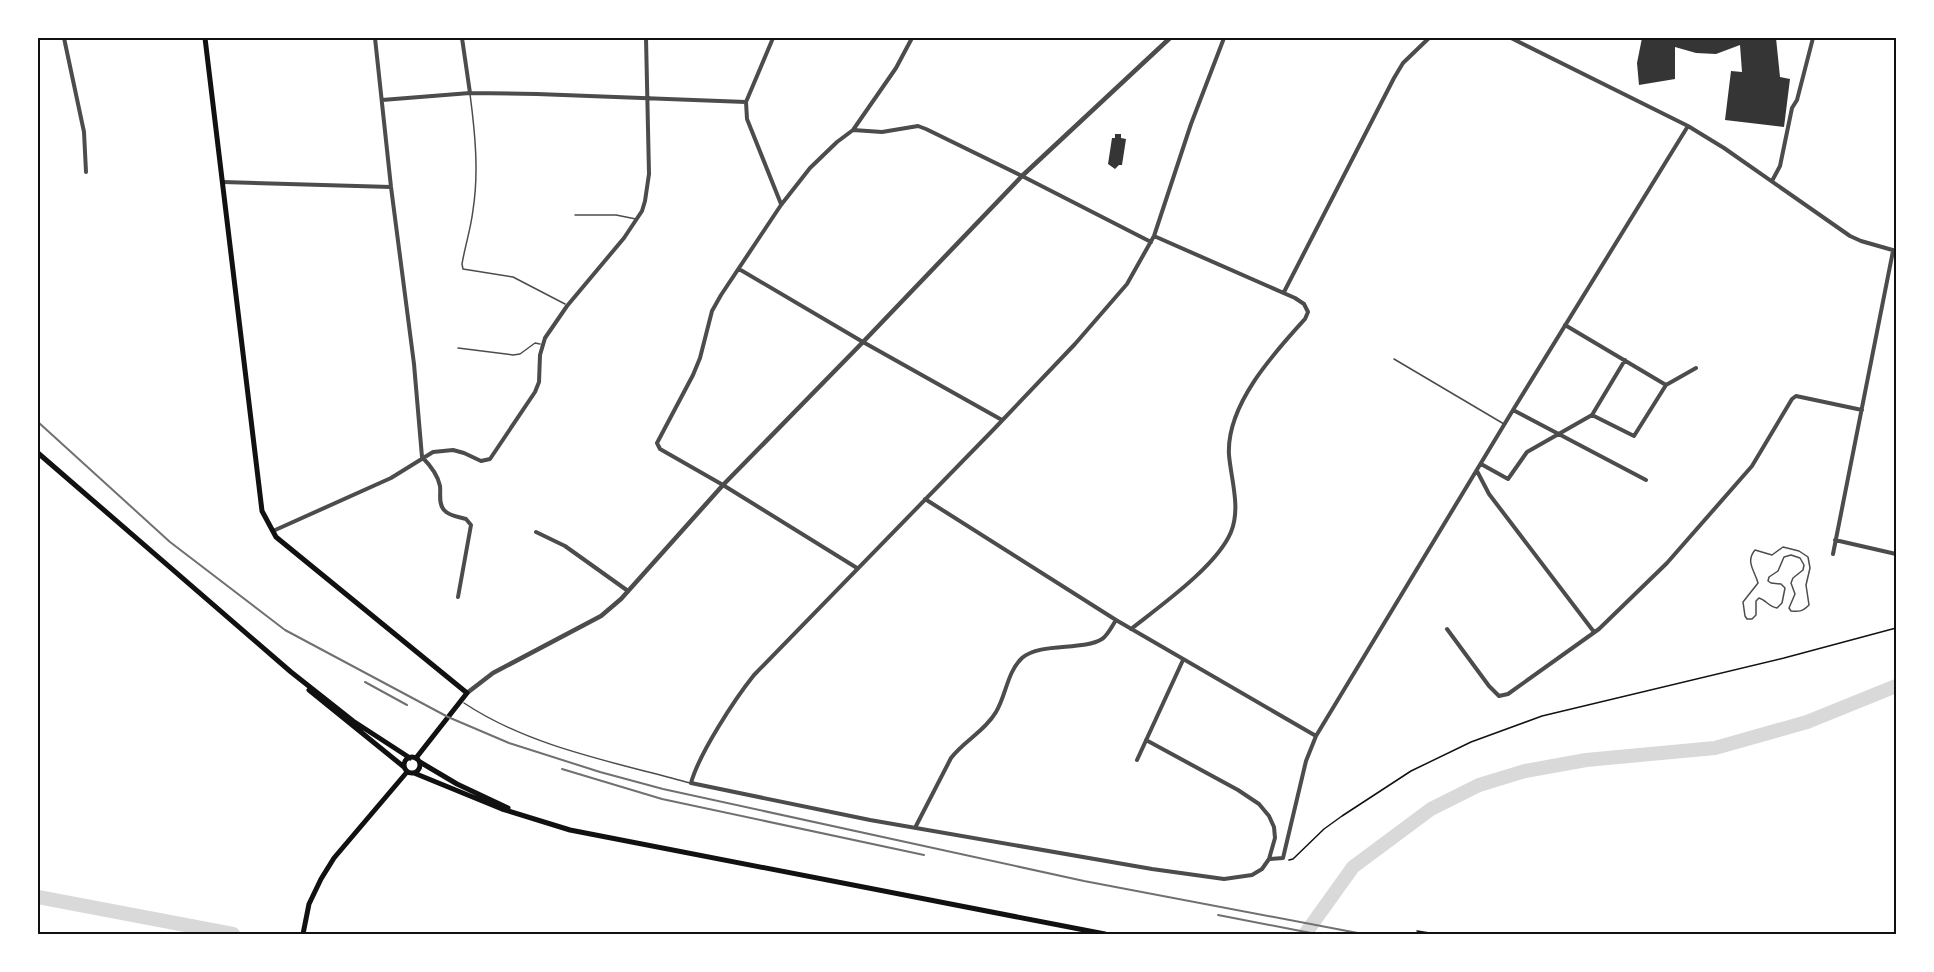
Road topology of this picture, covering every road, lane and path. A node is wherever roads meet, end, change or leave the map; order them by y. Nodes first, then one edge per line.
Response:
1 (64, 38) edge
2 (205, 38) edge
3 (375, 38) edge
4 (462, 38) edge
5 (646, 38) edge
6 (773, 38) edge
7 (912, 38) edge
8 (1167, 38) edge
9 (1224, 38) edge
10 (1429, 38) edge
11 (1511, 38) edge
12 (1813, 38) edge
13 (470, 93) junction
14 (646, 98) junction
15 (382, 100) junction
16 (746, 102) junction
17 (1688, 126) junction
18 (853, 130) junction
19 (86, 172) dead end
20 (1022, 176) junction
21 (1772, 181) junction
22 (223, 182) junction
23 (390, 187) junction
24 (781, 205) junction
25 (575, 215) dead end
26 (637, 219) junction
27 (1154, 236) junction
28 (1151, 242) junction
29 (1894, 251) edge
30 (739, 268) junction
31 (1284, 292) junction
32 (567, 306) junction
33 (1565, 325) junction
34 (863, 342) junction
35 (542, 344) junction
36 (458, 348) dead end
37 (1394, 359) dead end
38 (1624, 360) junction
39 (1696, 368) dead end
40 (1666, 385) junction
41 (1513, 410) junction
42 (1862, 410) junction
43 (1592, 415) junction
44 (1002, 420) junction
45 (1505, 424) junction
46 (1557, 435) junction
47 (38, 453) edge
48 (422, 457) junction
49 (1480, 464) junction
50 (1476, 471) junction
51 (1646, 480) dead end
52 (723, 485) junction
53 (925, 499) junction
54 (272, 531) junction
55 (536, 532) dead end
56 (1835, 540) junction
57 (1833, 554) dead end
58 (1896, 554) edge
59 (857, 568) junction
60 (628, 591) junction
61 (458, 597) dead end
62 (1809, 605) joint
63 (1116, 620) junction
64 (1896, 628) edge
65 (1131, 629) junction
66 (1447, 629) dead end
67 (1594, 632) junction
68 (1183, 660) junction
69 (291, 672) junction
70 (467, 693) junction
71 (461, 701) junction
72 (1316, 736) junction
73 (1146, 740) junction
74 (1137, 759) dead end
75 (415, 760) junction
76 (406, 769) junction
77 (414, 773) junction
78 (691, 783) junction
79 (518, 813) junction
80 (916, 827) junction
81 (1269, 859) junction
82 (1285, 859) junction
83 (1417, 931) dead end
84 (303, 934) edge
85 (1105, 934) edge
86 (1436, 934) edge

1 - 19 street
2 - 22 main road
3 - 15 street
4 - 13 street
5 - 14 street
6 - 16 street
7 - 18 street
8 - 20 street
9 - 27 street
10 - 31 street
11 - 17 street
12 - 21 street
13 - 14 street
13 - 15 street
13 - 32 lane
14 - 16 street
14 - 26 street
15 - 23 street
16 - 24 street
17 - 21 street
17 - 33 street
18 - 20 street
18 - 24 street
20 - 28 street
20 - 34 street
21 - 29 street
22 - 23 street
22 - 54 main road
23 - 48 street
24 - 30 street
25 - 26 lane
26 - 32 street
27 - 28 street
27 - 31 street
28 - 44 street
29 - 42 street
30 - 34 street
30 - 52 street
31 - 65 street
32 - 35 street
33 - 38 street
33 - 41 street
34 - 44 street
34 - 52 street
35 - 36 lane
35 - 48 street
37 - 45 lane
38 - 40 street
38 - 43 street
39 - 40 street
40 - 43 street
41 - 45 street
41 - 46 street
42 - 56 street
42 - 67 street
43 - 46 street
44 - 53 street
45 - 49 street
46 - 49 street
46 - 51 street
47 - 69 main road
48 - 54 street
48 - 61 street
49 - 50 street
50 - 67 street
50 - 72 street
52 - 59 street
52 - 60 street
53 - 59 street
53 - 63 street
54 - 70 main road
55 - 60 street
56 - 57 street
56 - 58 street
59 - 78 street
60 - 70 street
62 - 62 lane
63 - 65 street
63 - 80 street
64 - 82 path
65 - 68 street
66 - 67 street
68 - 72 street
68 - 73 street
69 - 75 main road
69 - 76 main road
70 - 71 main road
71 - 75 main road
71 - 78 lane
72 - 82 street
73 - 74 street
73 - 81 street
75 - 76 main road
75 - 77 main road
75 - 79 main road
76 - 77 main road
76 - 84 main road
77 - 79 main road
78 - 80 street
79 - 85 main road
80 - 81 street
81 - 82 street
83 - 86 path

